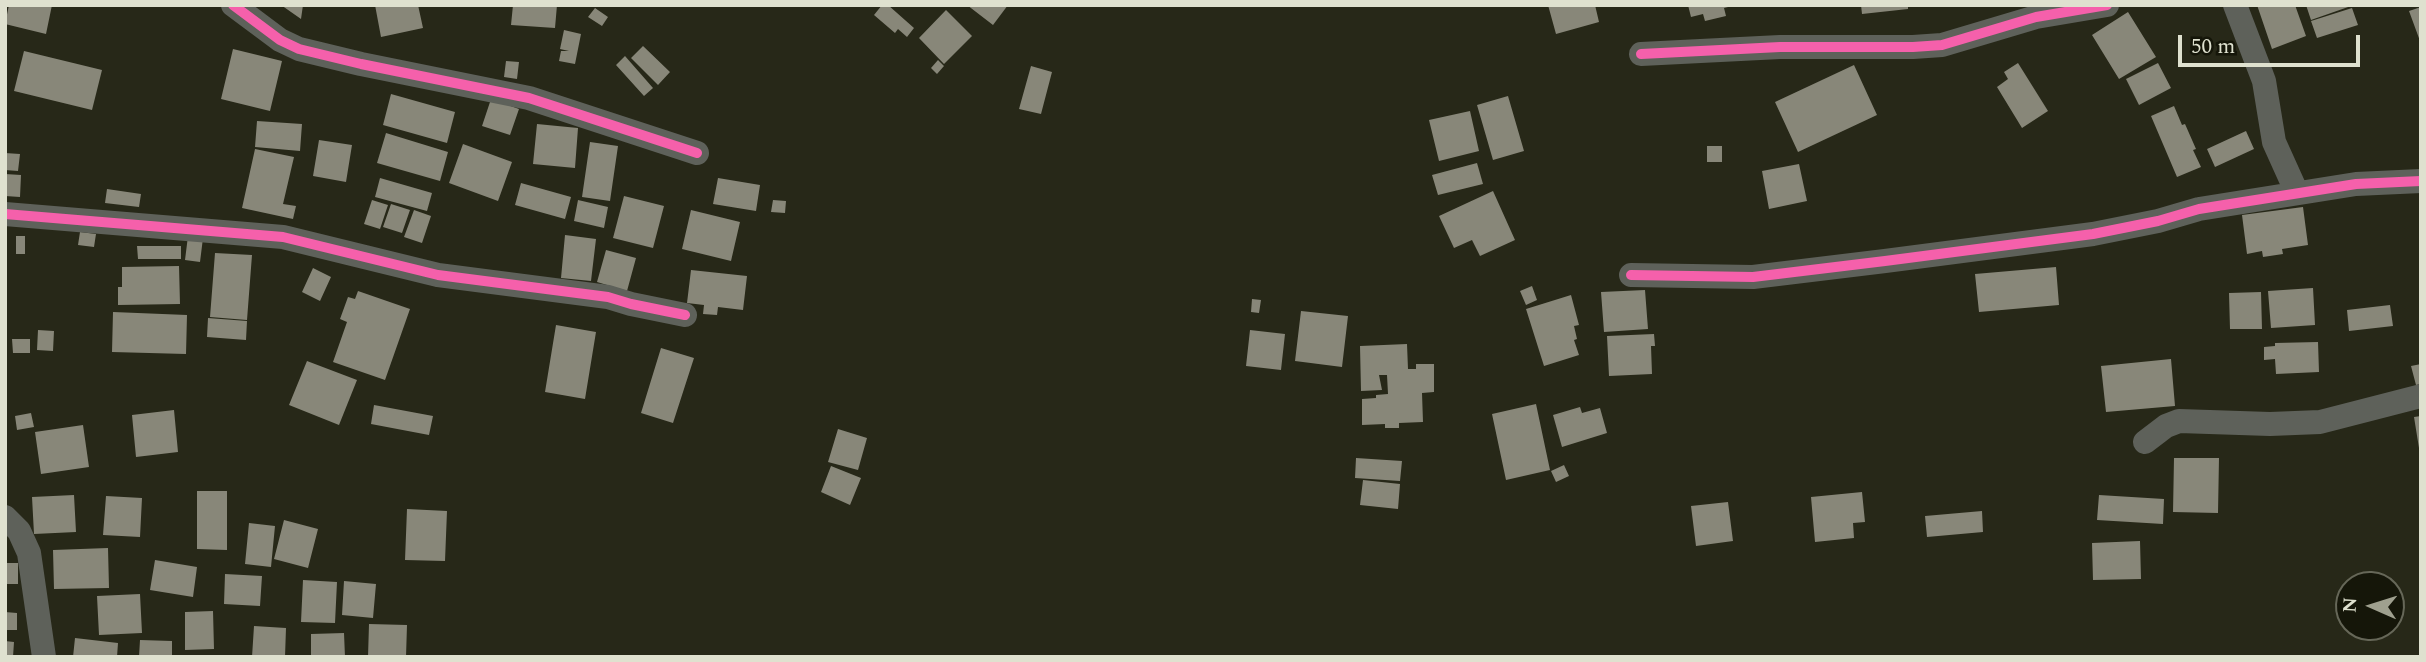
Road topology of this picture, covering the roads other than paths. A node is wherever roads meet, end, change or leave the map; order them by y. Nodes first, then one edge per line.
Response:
1 (233, 5) edge
2 (2107, 5) edge
3 (2235, 5) edge
4 (1641, 54) dead end
5 (697, 153) dead end
6 (2421, 181) edge
7 (2297, 193) junction
8 (5, 214) edge
9 (1631, 275) dead end
10 (685, 315) dead end
11 (2421, 396) edge
12 (2145, 442) dead end
13 (5, 517) edge
14 (44, 657) edge

1 - 5 street
2 - 4 street
3 - 7 street
6 - 7 street
7 - 9 street
8 - 10 street
11 - 12 street
13 - 14 street

